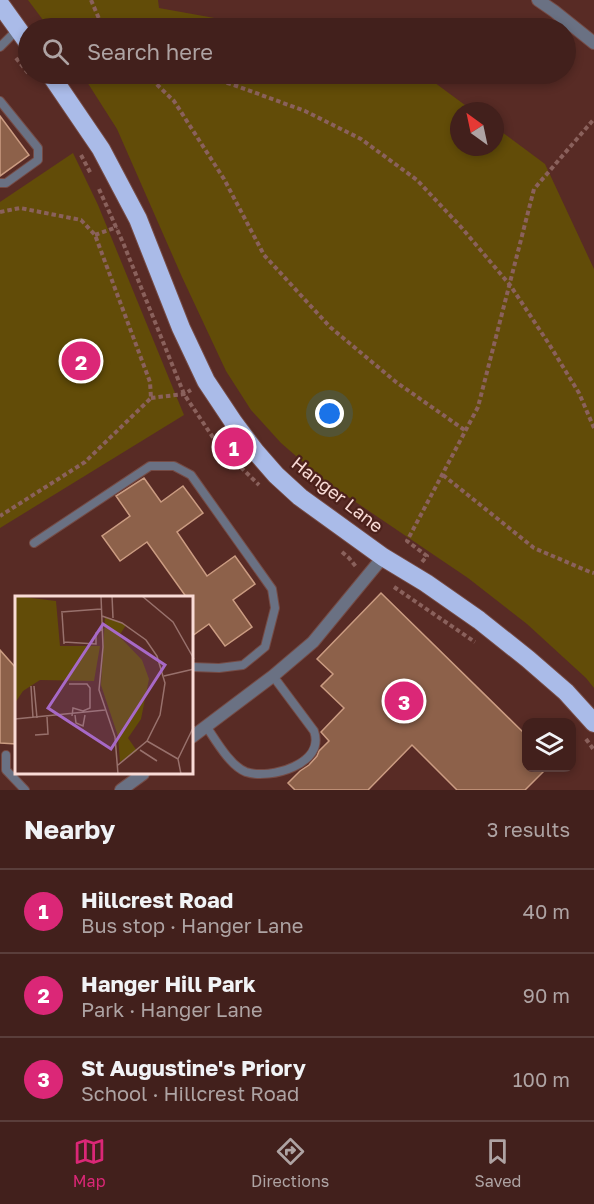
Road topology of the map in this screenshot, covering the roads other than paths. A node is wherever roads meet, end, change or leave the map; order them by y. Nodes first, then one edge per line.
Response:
1 (538, 0) edge
2 (0, 4) edge
3 (563, 18) edge
4 (18, 29) edge
5 (576, 29) edge
6 (18, 38) edge
7 (594, 43) edge
8 (0, 47) edge
9 (57, 84) edge
10 (0, 101) edge
11 (0, 183) edge
12 (34, 543) dead end
13 (383, 557) junction
14 (194, 667) edge
15 (273, 676) junction
16 (206, 726) junction
17 (587, 728) edge
18 (194, 735) edge
19 (6, 755) dead end
20 (142, 775) edge
21 (25, 790) edge
22 (121, 790) edge

1 - 3 street
2 - 4 highway
5 - 7 street
6 - 8 lane
9 - 13 highway, Hanger Lane
10 - 11 lane
12 - 14 lane
13 - 15 street
13 - 17 highway, Hanger Lane
15 - 16 street
15 - 16 lane
16 - 18 street
19 - 21 lane
20 - 22 street

